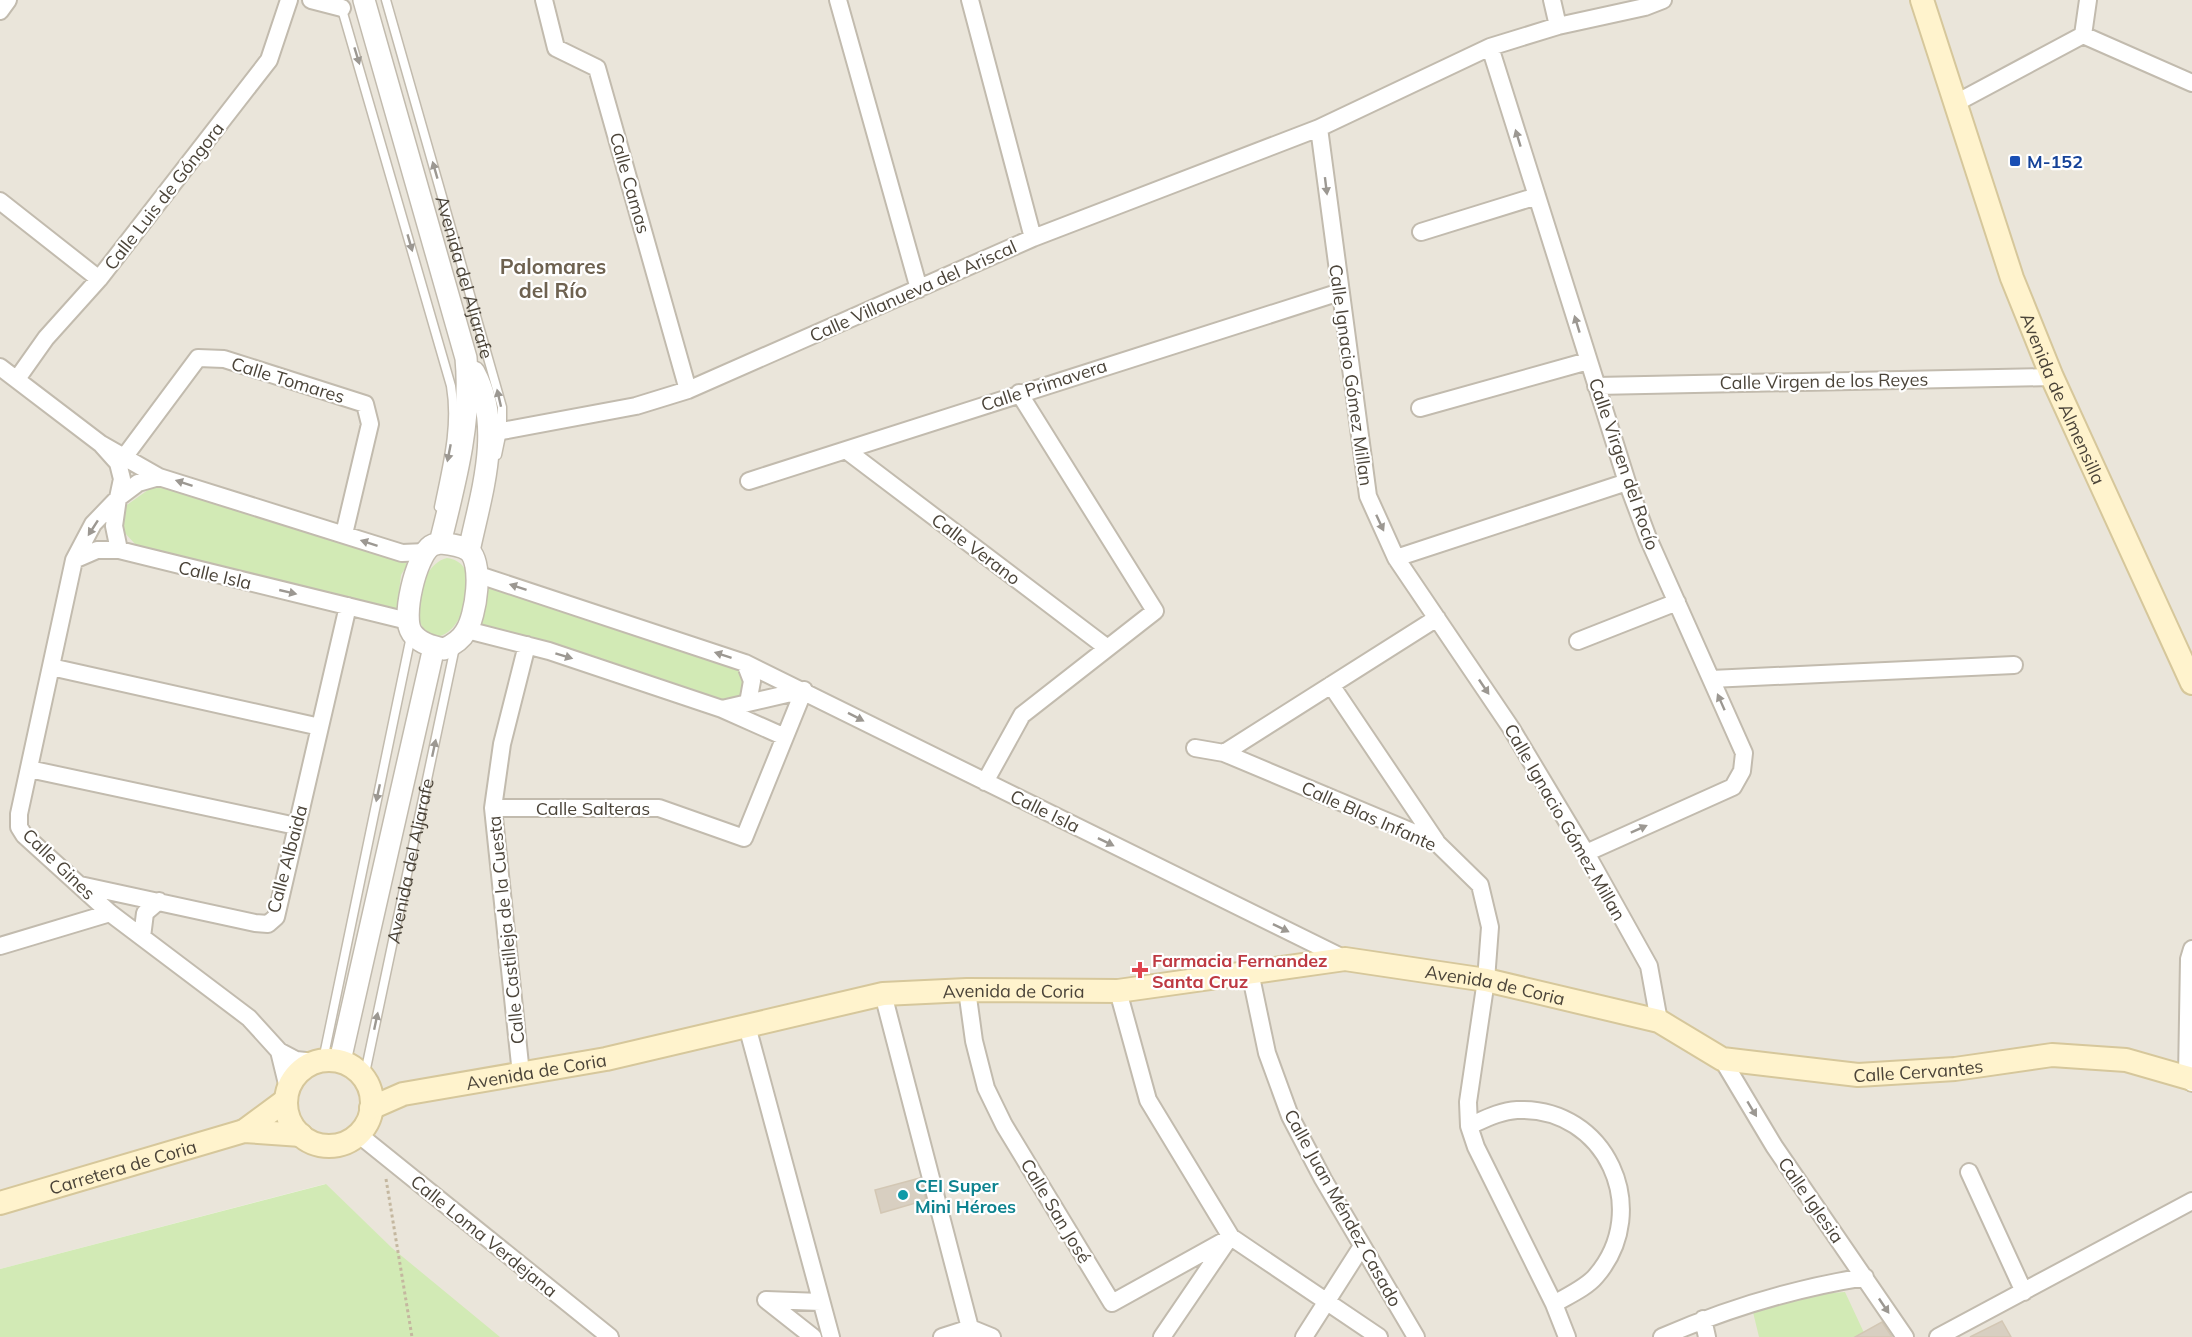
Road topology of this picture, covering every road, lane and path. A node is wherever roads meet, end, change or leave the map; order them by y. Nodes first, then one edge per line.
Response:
1 (8, 0) edge
2 (289, 0) edge
3 (311, 0) edge
4 (364, 0) edge
5 (386, 0) edge
6 (544, 0) edge
7 (837, 0) edge
8 (970, 0) edge
9 (1552, 0) edge
10 (1663, 0) edge
11 (1922, 0) edge
12 (2088, 0) edge
13 (341, 4) edge
14 (0, 11) edge
15 (1558, 26) junction
16 (2083, 35) junction
17 (1490, 47) junction
18 (2192, 83) edge
19 (1954, 104) junction
20 (1319, 128) junction
21 (1537, 196) junction
22 (0, 201) edge
23 (1420, 232) dead end
24 (1033, 238) junction
25 (99, 279) junction
26 (920, 289) junction
27 (1340, 292) junction
28 (466, 358) junction
29 (1588, 361) junction
30 (0, 367) edge
31 (2052, 377) junction
32 (17, 379) junction
33 (1596, 386) junction
34 (688, 390) junction
35 (1019, 393) junction
36 (1420, 408) dead end
37 (502, 431) junction
38 (101, 444) junction
39 (846, 450) junction
40 (125, 456) junction
41 (159, 477) junction
42 (749, 481) dead end
43 (1626, 482) junction
44 (118, 498) junction
45 (344, 534) junction
46 (432, 547) junction
47 (119, 550) junction
48 (1396, 558) junction
49 (74, 560) junction
50 (473, 561) junction
51 (1677, 602) junction
52 (348, 606) junction
53 (1437, 618) junction
54 (410, 627) junction
55 (462, 637) junction
56 (1578, 641) dead end
57 (527, 645) junction
58 (434, 647) junction
59 (1106, 647) junction
60 (745, 663) junction
61 (2014, 665) dead end
62 (51, 667) junction
63 (1711, 679) junction
64 (2192, 683) edge
65 (1331, 685) junction
66 (804, 690) junction
67 (748, 703) junction
68 (722, 709) junction
69 (320, 727) junction
70 (785, 737) junction
71 (1195, 748) dead end
72 (1224, 753) junction
73 (29, 769) junction
74 (985, 782) junction
75 (493, 808) junction
76 (296, 826) junction
77 (1436, 842) junction
78 (1586, 853) junction
79 (80, 885) junction
80 (159, 902) junction
81 (110, 914) junction
82 (142, 938) junction
83 (0, 946) edge
84 (2192, 949) edge
85 (1345, 959) junction
86 (1250, 972) junction
87 (1486, 980) junction
88 (967, 990) junction
89 (1118, 991) junction
90 (883, 994) junction
91 (1659, 1021) junction
92 (747, 1026) junction
93 (279, 1052) junction
94 (1722, 1059) junction
95 (326, 1061) junction
96 (521, 1074) junction
97 (364, 1078) junction
98 (2190, 1080) edge
99 (287, 1094) junction
100 (371, 1108) junction
101 (1469, 1126) junction
102 (243, 1131) junction
103 (358, 1134) junction
104 (301, 1135) junction
105 (383, 1155) junction
106 (1969, 1172) dead end
107 (2192, 1201) edge
108 (0, 1203) edge
109 (1231, 1237) junction
110 (1362, 1246) junction
111 (1865, 1277) junction
112 (2024, 1292) junction
113 (821, 1302) junction
114 (1327, 1302) junction
115 (1554, 1304) junction
116 (1703, 1319) junction
117 (970, 1328) junction
118 (412, 1337) edge
119 (610, 1337) edge
120 (813, 1337) edge
121 (831, 1337) edge
122 (942, 1337) edge
123 (992, 1337) edge
124 (1162, 1337) edge
125 (1304, 1337) edge
126 (1379, 1337) edge
127 (1416, 1337) edge
128 (1567, 1337) edge
129 (1662, 1337) edge
130 (1707, 1337) edge
131 (1905, 1337) edge
132 (1938, 1337) edge

1 - 14 street
2 - 25 street, Calle Luis de Góngora
3 - 13 street
4 - 28 street, Avenida del Aljarafe
37 -> 5 lane, Avenida del Aljarafe
6 - 34 street, Calle Camas
7 - 26 street
8 - 24 street
9 - 15 street
10 - 15 street
11 - 19 main road, Avenida de Almensilla
12 - 16 street
13 -> 46 lane, Avenida del Aljarafe
15 - 17 street
16 - 18 street
16 - 19 street
17 - 20 street
21 -> 17 street, Calle Virgen del Rocío
19 - 31 main road, Avenida de Almensilla
20 - 24 street, Calle Villanueva del Ariscal
20 -> 27 street, Calle Ignacio Gómez Millan
21 - 23 street
29 -> 21 street, Calle Virgen del Rocío
22 - 25 street
24 - 26 street, Calle Villanueva del Ariscal
25 - 32 street, Calle Luis de Góngora
26 - 34 street, Calle Villanueva del Ariscal
27 - 35 street, Calle Primavera
27 -> 48 street, Calle Ignacio Gómez Millan
28 - 46 street, Avenida del Aljarafe
28 - 50 street, Avenida del Aljarafe
29 - 33 street, Calle Virgen del Rocío
29 - 36 street
30 - 32 street
31 - 33 street, Calle Virgen de los Reyes
31 - 64 main road, Avenida de Almensilla
32 - 38 street
33 - 43 street, Calle Virgen del Rocío
34 - 37 street, Calle Villanueva del Ariscal
35 - 39 street, Calle Primavera
35 - 59 street
37 - 50 lane, Avenida del Aljarafe
38 - 40 street
38 - 44 street
39 - 42 street, Calle Primavera
39 - 59 street, Calle Verano
40 - 41 street
40 - 45 street, Calle Tomares
41 - 44 street
45 -> 41 street
43 - 48 street
43 - 51 street, Calle Virgen del Rocío
44 - 47 street
44 -> 49 street, Calle Gines
46 -> 45 street
46 - 50 street
46 - 54 street, Avenida del Aljarafe
47 - 49 street, Calle Isla
47 -> 52 street, Calle Isla
48 - 53 street, Calle Ignacio Gómez Millan
49 - 62 street, Calle Gines
50 - 55 street, Avenida del Aljarafe
60 -> 50 street, Calle Isla
51 - 56 street
51 - 63 street, Calle Virgen del Rocío
52 - 54 street, Calle Isla
52 - 69 street, Calle Albaida
53 - 65 street
53 -> 78 street, Calle Ignacio Gómez Millan
54 - 58 street
54 -> 95 lane, Avenida del Aljarafe
55 - 57 street
55 - 58 street
97 -> 55 lane, Avenida del Aljarafe
57 -> 68 street
57 - 75 street, Calle Castilleja de la Cuesta
58 - 95 street, Avenida del Aljarafe
59 - 74 street
60 - 66 street, Calle Isla
60 - 67 street
61 - 63 street
62 - 69 street
62 - 73 street, Calle Gines
78 -> 63 street, Calle Virgen del Rocío
65 - 72 street
65 - 77 street
66 - 67 street
66 - 70 street, Calle Salteras
66 -> 74 street, Calle Isla
67 - 68 street
68 - 70 street
69 - 76 street, Calle Albaida
70 - 75 street, Calle Salteras
71 - 72 street, Calle Blas Infante
72 - 77 street, Calle Blas Infante
73 - 76 street
73 - 79 street, Calle Gines
74 -> 85 street, Calle Isla
75 - 96 street, Calle Castilleja de la Cuesta
76 - 80 street, Calle Albaida
77 - 87 street, Calle Blas Infante
78 - 91 street, Calle Ignacio Gómez Millan
79 - 80 street, Calle Albaida
79 - 81 street, Calle Gines
80 - 82 street
81 - 82 street, Calle Gines
81 - 83 street
82 - 93 street, Calle Gines
84 - 98 street
85 - 86 main road, Avenida de Coria
85 - 87 main road, Avenida de Coria
86 - 89 main road, Avenida de Coria
86 - 110 street, Calle Juan Méndez Casado
87 - 91 main road, Avenida de Coria
87 - 101 street, Calle Blas Infante
88 - 89 main road, Avenida de Coria
88 - 90 main road, Avenida de Coria
88 - 109 street, Calle San José
89 - 109 street
90 - 92 main road, Avenida de Coria
90 - 117 street
91 - 94 main road, Calle Cervantes
92 - 96 main road, Avenida de Coria
92 - 113 street
93 - 95 street
93 - 99 street
94 - 98 main road, Calle Cervantes
94 -> 111 street, Calle Iglesia
95 - 97 main road
95 - 99 main road
96 - 100 main road, Avenida de Coria
97 - 100 main road
99 - 102 main road, Carretera de Coria
99 - 104 main road
100 - 103 main road
101 - 115 street
101 - 115 street
102 - 104 main road, Carretera de Coria
102 - 108 main road, Carretera de Coria
103 - 104 main road
103 - 105 street, Calle Loma Verdejana
105 - 118 path
105 - 119 street, Calle Loma Verdejana
106 - 112 street
107 - 112 street
109 - 114 street
109 - 124 street
110 - 114 street
110 - 127 street, Calle Juan Méndez Casado
111 - 116 street
111 -> 131 street, Calle Iglesia
112 - 132 street
113 - 120 street
113 - 121 street
114 - 125 street
114 - 126 street
115 - 128 street
116 - 129 street
116 - 130 street
117 - 122 street
117 - 123 street

